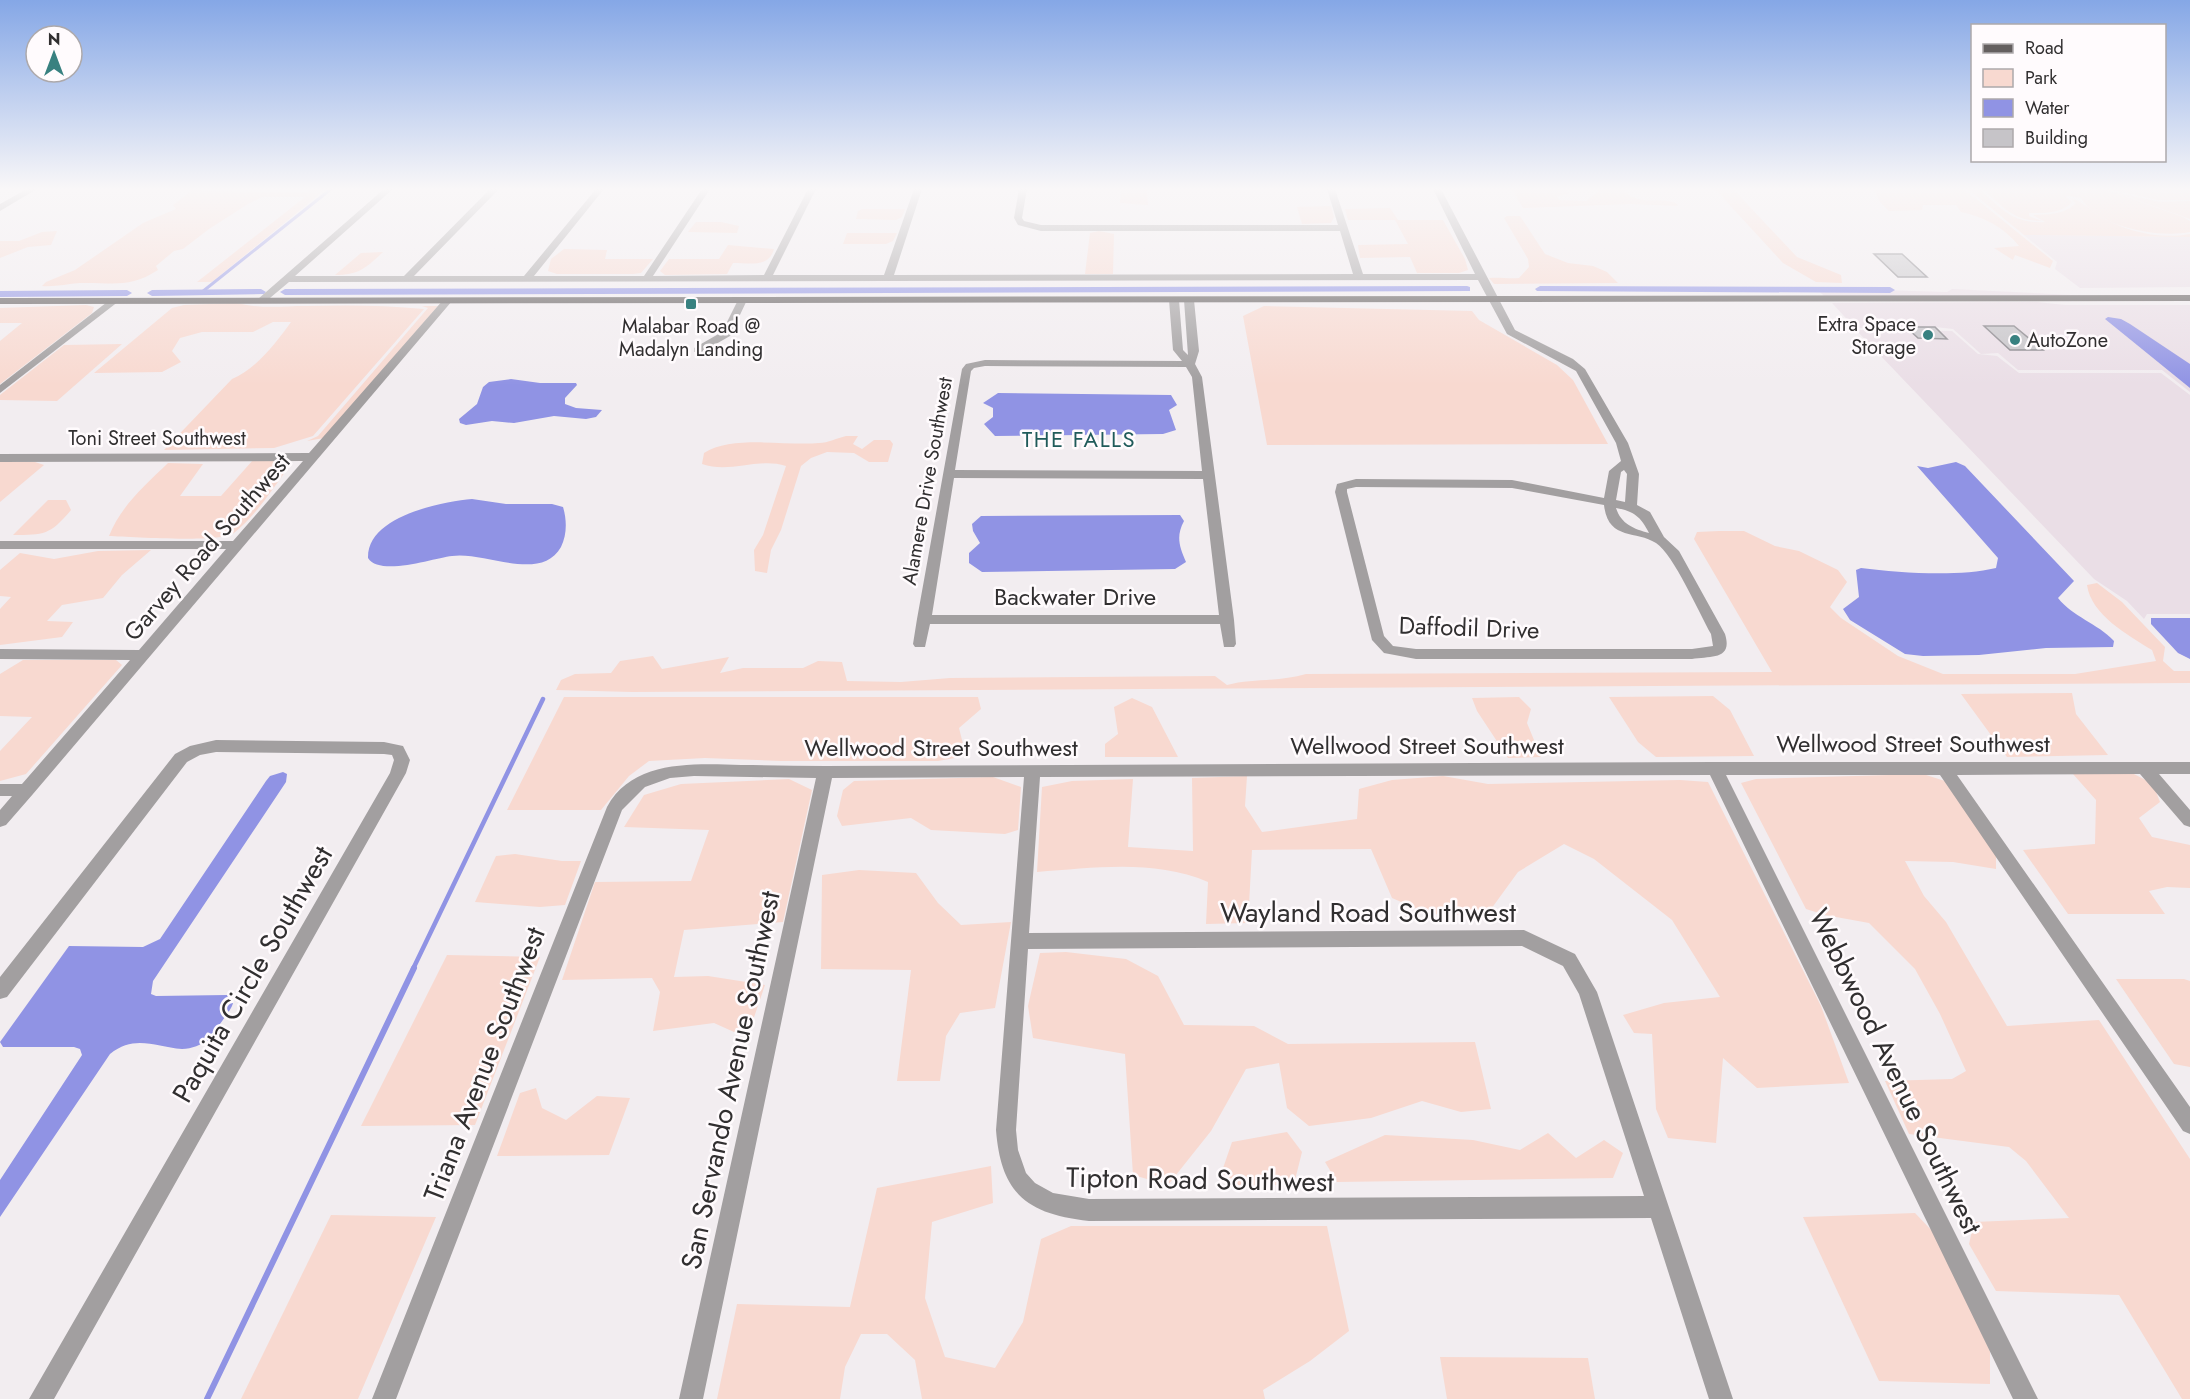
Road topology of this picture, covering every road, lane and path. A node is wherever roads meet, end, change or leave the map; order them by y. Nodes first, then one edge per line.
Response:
1 (314, 254) edge
2 (430, 254) edge
3 (546, 254) edge
4 (663, 254) edge
5 (779, 254) edge
6 (896, 254) edge
7 (1352, 254) edge
8 (1469, 254) edge
9 (1359, 277) junction
10 (1480, 277) junction
11 (527, 278) junction
12 (648, 278) junction
13 (767, 278) junction
14 (888, 278) junction
15 (285, 279) junction
16 (406, 279) junction
17 (2190, 298) edge
18 (1492, 299) junction
19 (742, 300) junction
20 (1174, 300) junction
21 (1189, 300) junction
22 (0, 301) edge
23 (114, 301) junction
24 (261, 301) junction
25 (447, 301) junction
26 (698, 350) dead end
27 (1190, 364) junction
28 (0, 390) edge
29 (314, 457) junction
30 (0, 458) edge
31 (1625, 464) junction
32 (948, 474) junction
33 (1209, 475) junction
34 (1611, 503) junction
35 (1631, 507) junction
36 (1659, 539) junction
37 (239, 544) junction
38 (0, 545) edge
39 (924, 619) junction
40 (1227, 620) junction
41 (920, 644) dead end
42 (1229, 644) dead end
43 (0, 654) edge
44 (144, 655) junction
45 (1714, 768) junction
46 (1944, 768) junction
47 (2190, 768) edge
48 (2145, 769) junction
49 (825, 772) junction
50 (1032, 772) junction
51 (665, 773) joint
52 (0, 790) edge
53 (27, 790) junction
54 (0, 821) edge
55 (2190, 821) edge
56 (1021, 941) junction
57 (0, 992) edge
58 (2190, 1124) edge
59 (1659, 1207) junction
60 (41, 1399) edge
61 (384, 1399) edge
62 (691, 1399) edge
63 (1721, 1399) edge
64 (2026, 1399) edge

1 - 15 street
2 - 16 street
3 - 11 street
4 - 12 street
5 - 13 street
6 - 14 street
7 - 9 street
8 - 10 street
9 - 10 street
9 - 14 street
10 - 18 street
11 - 12 street
11 - 16 street
12 - 13 street
13 - 14 street
15 - 16 street
15 - 24 street
17 - 18 main road
18 - 21 main road
18 - 31 street
19 - 20 main road
19 - 25 main road
19 - 26 street
20 - 21 main road
20 - 27 street
21 - 27 street
22 - 23 main road
23 - 24 main road
23 - 28 street
24 - 25 main road
25 - 29 street, Garvey Road Southwest
27 - 32 street, Alamere Drive Southwest
27 - 33 street
29 - 30 street, Toni Street Southwest
29 - 37 street, Garvey Road Southwest
31 - 34 street
31 - 35 street
32 - 33 street
32 - 39 street, Alamere Drive Southwest
33 - 40 street
34 - 35 street, Daffodil Drive
34 - 36 street
34 - 36 street, Daffodil Drive
35 - 36 street, Daffodil Drive
37 - 38 street
37 - 44 street, Garvey Road Southwest
39 - 40 street, Backwater Drive
39 - 41 street, Alamere Drive Southwest
40 - 42 street
43 - 44 street
44 - 53 street, Garvey Road Southwest
45 - 46 street, Wellwood Street Southwest
45 - 50 street, Wellwood Street Southwest
45 - 64 street, Webbwood Avenue Southwest
46 - 48 street, Wellwood Street Southwest
46 - 58 street
47 - 48 street, Wellwood Street Southwest
48 - 55 street
49 - 50 street, Wellwood Street Southwest
49 - 51 street, Wellwood Street Southwest
49 - 62 street, San Servando Avenue Southwest
50 - 56 street, Tipton Road Southwest
51 - 61 street, Triana Avenue Southwest
52 - 53 street
53 - 54 street, Garvey Road Southwest
56 - 59 street, Wayland Road Southwest
56 - 59 street, Tipton Road Southwest
57 - 60 street, Paquita Circle Southwest
59 - 63 street, Wayland Road Southwest

